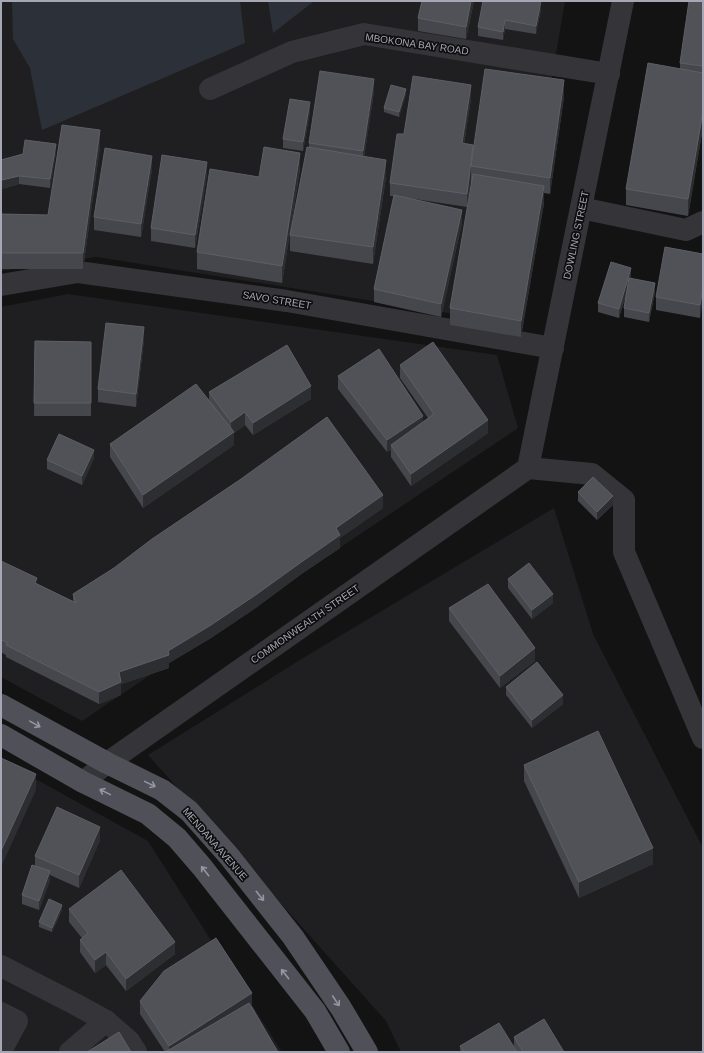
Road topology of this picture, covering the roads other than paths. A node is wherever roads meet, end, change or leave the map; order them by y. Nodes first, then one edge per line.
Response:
1 (623, 1) edge
2 (609, 74) junction
3 (210, 89) dead end
4 (581, 208) junction
5 (703, 222) edge
6 (1, 285) edge
7 (553, 348) junction
8 (528, 468) junction
9 (1, 705) edge
10 (1, 736) edge
11 (703, 738) edge
12 (107, 763) junction
13 (83, 782) junction
14 (1, 966) edge
15 (1, 1013) edge
16 (106, 1021) junction
17 (1, 1052) edge
18 (70, 1052) edge
19 (136, 1052) edge
20 (339, 1052) edge
21 (367, 1052) edge

1 - 2 street, DOWLING STREET
2 - 3 street, MBOKONA BAY ROAD
2 - 4 street, DOWLING STREET
4 - 5 street
4 - 7 street, DOWLING STREET
6 - 7 street, SAVO STREET
7 - 8 street, DOWLING STREET
8 - 11 street
8 - 12 street, COMMONWEALTH STREET
9 -> 12 main road, MENDANA AVENUE
10 - 13 main road
12 - 13 street, COMMONWEALTH STREET
12 -> 21 main road, MENDANA AVENUE
20 -> 13 main road
14 - 16 street
15 - 17 street
16 - 18 street
16 - 19 street

